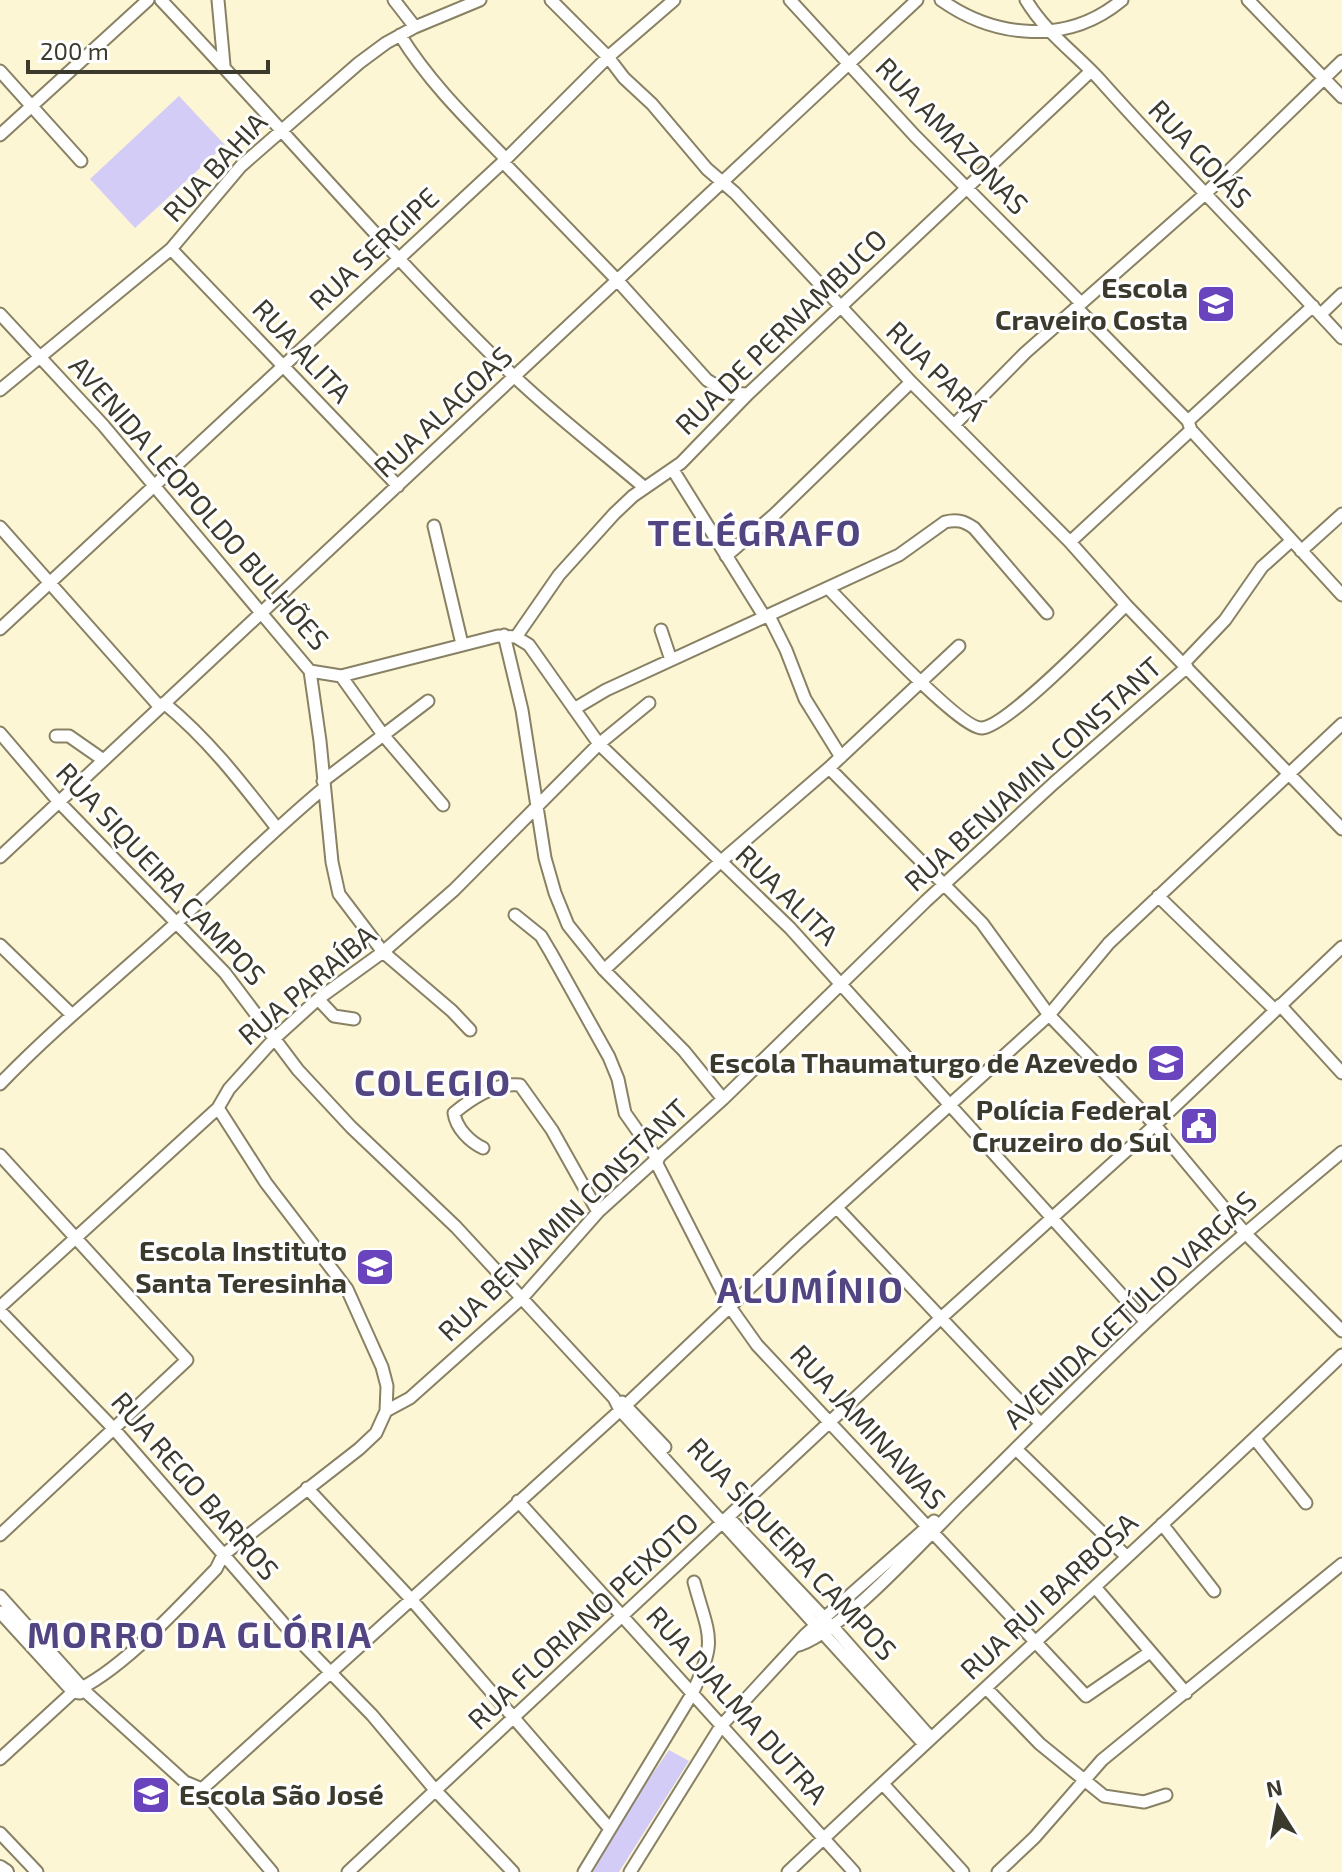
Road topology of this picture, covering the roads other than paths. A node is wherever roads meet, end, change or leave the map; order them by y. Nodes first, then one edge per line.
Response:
1 (148, 0) edge
2 (161, 0) edge
3 (218, 0) edge
4 (394, 0) edge
5 (480, 0) edge
6 (551, 0) edge
7 (674, 0) edge
8 (790, 0) edge
9 (917, 0) edge
10 (941, 0) edge
11 (1026, 0) edge
12 (1122, 0) edge
13 (1248, 0) edge
14 (415, 27) junction
15 (1051, 33) junction
16 (400, 35) junction
17 (608, 57) junction
18 (1342, 61) edge
19 (850, 63) junction
20 (224, 66) junction
21 (0, 71) edge
22 (1091, 71) junction
23 (1323, 78) junction
24 (1342, 97) edge
25 (30, 106) junction
26 (280, 131) junction
27 (0, 135) edge
28 (504, 160) junction
29 (81, 161) dead end
30 (723, 182) junction
31 (967, 187) junction
32 (1204, 195) junction
33 (171, 249) junction
34 (400, 258) junction
35 (618, 281) junction
36 (1342, 294) edge
37 (1079, 305) junction
38 (840, 306) junction
39 (1317, 310) junction
40 (0, 314) edge
41 (1342, 338) edge
42 (39, 357) junction
43 (283, 366) junction
44 (516, 377) junction
45 (911, 382) junction
46 (0, 390) edge
47 (748, 394) junction
48 (955, 424) junction
49 (1189, 426) junction
50 (673, 470) junction
51 (153, 485) junction
52 (398, 486) junction
53 (645, 488) junction
54 (1342, 514) edge
55 (434, 526) dead end
56 (0, 527) edge
57 (1291, 541) junction
58 (1070, 542) junction
59 (1301, 551) junction
60 (726, 556) junction
61 (49, 583) junction
62 (828, 588) junction
63 (1342, 595) edge
64 (1126, 605) junction
65 (261, 612) junction
66 (1047, 613) dead end
67 (766, 616) junction
68 (0, 629) edge
69 (661, 630) dead end
70 (510, 636) junction
71 (462, 644) junction
72 (959, 646) dead end
73 (671, 660) junction
74 (1186, 665) junction
75 (310, 671) junction
76 (341, 676) junction
77 (920, 681) junction
78 (428, 701) dead end
79 (649, 703) dead end
80 (162, 705) junction
81 (574, 709) junction
82 (1342, 724) edge
83 (0, 733) edge
84 (56, 736) dead end
85 (384, 736) junction
86 (599, 744) junction
87 (841, 757) junction
88 (102, 759) junction
89 (829, 768) junction
90 (1290, 774) junction
91 (324, 785) junction
92 (58, 801) junction
93 (443, 805) dead end
94 (537, 807) junction
95 (276, 827) junction
96 (1342, 829) edge
97 (0, 857) edge
98 (719, 863) junction
99 (943, 885) junction
100 (1158, 896) junction
101 (515, 915) dead end
102 (176, 923) junction
103 (0, 945) edge
104 (1342, 947) edge
105 (383, 952) junction
106 (604, 970) junction
107 (843, 984) junction
108 (318, 999) junction
109 (1278, 1007) junction
110 (71, 1014) junction
111 (1049, 1015) junction
112 (354, 1019) dead end
113 (470, 1030) dead end
114 (275, 1038) junction
115 (1342, 1073) edge
116 (0, 1084) edge
117 (723, 1099) junction
118 (949, 1105) junction
119 (218, 1108) junction
120 (1155, 1125) junction
121 (483, 1148) dead end
122 (1342, 1152) edge
123 (0, 1155) edge
124 (657, 1161) junction
125 (838, 1209) junction
126 (598, 1212) junction
127 (1050, 1218) junction
128 (1245, 1233) junction
129 (75, 1236) junction
130 (523, 1297) junction
131 (730, 1307) junction
132 (0, 1309) edge
133 (941, 1318) junction
134 (1146, 1322) junction
135 (1342, 1331) edge
136 (1342, 1355) edge
137 (623, 1407) junction
138 (386, 1411) junction
139 (829, 1422) junction
140 (1041, 1424) junction
141 (114, 1429) junction
142 (1255, 1439) junction
143 (1016, 1449) junction
144 (307, 1488) junction
145 (518, 1501) junction
146 (1306, 1503) dead end
147 (726, 1520) junction
148 (1162, 1524) junction
149 (931, 1528) junction
150 (0, 1535) edge
151 (223, 1555) junction
152 (1127, 1557) junction
153 (1342, 1564) edge
154 (694, 1582) dead end
155 (1095, 1587) junction
156 (1214, 1591) dead end
157 (0, 1596) edge
158 (410, 1598) junction
159 (0, 1612) edge
160 (623, 1616) junction
161 (825, 1626) junction
162 (1035, 1642) junction
163 (1150, 1652) junction
164 (330, 1672) junction
165 (986, 1688) junction
166 (82, 1691) junction
167 (1186, 1693) junction
168 (692, 1694) junction
169 (515, 1717) junction
170 (721, 1726) junction
171 (926, 1740) junction
172 (0, 1759) edge
173 (1083, 1780) junction
174 (883, 1784) junction
175 (202, 1789) junction
176 (436, 1791) junction
177 (1166, 1795) dead end
178 (610, 1829) junction
179 (0, 1833) edge
180 (824, 1838) junction
181 (0, 1868) edge
182 (6, 1872) edge
183 (37, 1872) edge
184 (272, 1872) edge
185 (348, 1872) edge
186 (513, 1872) edge
187 (584, 1872) edge
188 (630, 1872) edge
189 (788, 1872) edge
190 (854, 1872) edge
191 (963, 1872) edge
192 (998, 1872) edge

1 - 25 street
2 - 20 street
3 - 20 street
4 - 14 street
5 - 14 street, RUA BAHIA
6 - 17 street, RUA PARÁ
7 - 17 street, RUA SERGIPE
8 - 19 street, RUA AMAZONAS
9 - 19 street, RUA ALAGOAS
10 - 15 street
11 - 15 street, RUA GOIÁS
12 - 15 street
13 - 23 street
14 - 16 street, RUA BAHIA
15 - 22 street, RUA GOIÁS
16 - 26 street, RUA BAHIA
16 - 28 street
17 - 28 street, RUA SERGIPE
17 - 30 street, RUA PARÁ
18 - 23 street
19 - 30 street, RUA ALAGOAS
19 - 31 street, RUA AMAZONAS
20 - 26 street
21 - 25 street
22 - 31 street, RUA DE PERNAMBUCO
22 - 32 street, RUA GOIÁS
23 - 24 street
23 - 32 street
25 - 27 street
25 - 29 street
26 - 33 street, RUA BAHIA
26 - 34 street
28 - 34 street, RUA SERGIPE
28 - 35 street
30 - 35 street, RUA ALAGOAS
30 - 38 street, RUA PARÁ
31 - 37 street, RUA AMAZONAS
31 - 38 street, RUA DE PERNAMBUCO
32 - 37 street
32 - 39 street, RUA GOIÁS
33 - 42 street, RUA BAHIA
33 - 43 street, RUA ALITA
34 - 43 street, RUA SERGIPE
34 - 44 street
35 - 44 street, RUA ALAGOAS
35 - 47 street
36 - 39 street
37 - 48 street
37 - 49 street, RUA AMAZONAS
38 - 45 street, RUA PARÁ
38 - 47 street, RUA DE PERNAMBUCO
39 - 41 street, RUA GOIÁS
39 - 49 street
40 - 42 street, AVENIDA LEOPOLDO BULHÕES
42 - 46 street, RUA BAHIA
42 - 51 street, AVENIDA LEOPOLDO BULHÕES
43 - 51 street, RUA SERGIPE
43 - 52 street, RUA ALITA
44 - 52 street, RUA ALAGOAS
44 - 53 street
45 - 48 street, RUA PARÁ
45 - 60 street
47 - 50 street, RUA DE PERNAMBUCO
48 - 58 street, RUA PARÁ
49 - 57 street, RUA AMAZONAS
49 - 58 street
50 - 53 street, RUA DE PERNAMBUCO
50 - 60 street
51 - 61 street, RUA SERGIPE
51 - 65 street, AVENIDA LEOPOLDO BULHÕES
52 - 65 street, RUA ALAGOAS
53 - 70 street, RUA DE PERNAMBUCO
54 - 59 street
55 - 71 street
56 - 61 street
57 - 59 street, RUA AMAZONAS
57 - 74 street, RUA BENJAMIN CONSTANT
58 - 64 street, RUA PARÁ
59 - 63 street, RUA AMAZONAS
60 - 67 street
61 - 68 street, RUA SERGIPE
61 - 80 street
62 - 66 street
62 - 67 street
62 - 77 street
64 - 74 street, RUA PARÁ
64 - 77 street
65 - 75 street, AVENIDA LEOPOLDO BULHÕES
65 - 80 street, RUA ALAGOAS
67 - 73 street
67 - 87 street
69 - 73 street
70 - 71 street
70 - 81 street, RUA ALITA
70 - 94 street
71 - 76 street
72 - 77 street
73 - 81 street
74 - 90 street, RUA PARÁ
74 - 99 street, RUA BENJAMIN CONSTANT
75 - 76 street, AVENIDA LEOPOLDO BULHÕES
75 - 91 street
76 - 85 street, AVENIDA LEOPOLDO BULHÕES
77 - 87 street
78 - 85 street
79 - 86 street, RUA PARAÍBA
80 - 88 street, RUA ALAGOAS
80 - 95 street
81 - 86 street, RUA ALITA
82 - 90 street
83 - 92 street, RUA SIQUEIRA CAMPOS
84 - 88 street
85 - 91 street
85 - 93 street, AVENIDA LEOPOLDO BULHÕES
86 - 94 street, RUA PARAÍBA
86 - 98 street, RUA ALITA
87 - 89 street
88 - 92 street, RUA ALAGOAS
89 - 98 street
89 - 99 street
90 - 96 street, RUA PARÁ
90 - 100 street
91 - 95 street
91 - 105 street
92 - 97 street, RUA ALAGOAS
92 - 102 street, RUA SIQUEIRA CAMPOS
94 - 105 street, RUA PARAÍBA
94 - 106 street
95 - 102 street
98 - 106 street
98 - 107 street, RUA ALITA
99 - 107 street, RUA BENJAMIN CONSTANT
99 - 111 street
100 - 109 street
100 - 111 street
101 - 124 street, RUA JAMINAWAS
102 - 110 street
102 - 114 street, RUA SIQUEIRA CAMPOS
103 - 110 street
104 - 109 street, RUA FLORIANO PEIXOTO
105 - 108 street, RUA PARAÍBA
105 - 113 street
106 - 117 street
107 - 117 street, RUA BENJAMIN CONSTANT
107 - 118 street, RUA ALITA
108 - 112 street
108 - 114 street, RUA PARAÍBA
109 - 115 street
109 - 120 street, RUA FLORIANO PEIXOTO
110 - 116 street
111 - 118 street
111 - 120 street
114 - 119 street, RUA PARAÍBA
114 - 130 street, RUA SIQUEIRA CAMPOS
117 - 124 street, RUA BENJAMIN CONSTANT
118 - 125 street
118 - 127 street, RUA ALITA
119 - 129 street, RUA PARAÍBA
119 - 138 street
120 - 127 street, RUA FLORIANO PEIXOTO
120 - 128 street
121 - 126 street
122 - 128 street, AVENIDA GETÚLIO VARGAS
123 - 129 street
124 - 126 street, RUA BENJAMIN CONSTANT
124 - 131 street, RUA JAMINAWAS
125 - 131 street
125 - 133 street
126 - 130 street, RUA BENJAMIN CONSTANT
127 - 133 street, RUA FLORIANO PEIXOTO
127 - 134 street, RUA ALITA
128 - 134 street, AVENIDA GETÚLIO VARGAS
128 - 135 street
129 - 132 street, RUA PARAÍBA
129 - 141 street
130 - 137 street, RUA SIQUEIRA CAMPOS
130 - 138 street, RUA BENJAMIN CONSTANT
131 - 137 street
131 - 139 street, RUA JAMINAWAS
132 - 141 street, RUA REGO BARROS
133 - 139 street, RUA FLORIANO PEIXOTO
133 - 140 street
134 - 140 street, AVENIDA GETÚLIO VARGAS
136 - 142 street, RUA RUI BARBOSA
137 - 145 street
137 - 147 street, RUA SIQUEIRA CAMPOS
138 - 144 street, RUA BENJAMIN CONSTANT
139 - 147 street, RUA FLORIANO PEIXOTO
139 - 149 street, RUA JAMINAWAS
140 - 143 street, AVENIDA GETÚLIO VARGAS
141 - 150 street
141 - 151 street, RUA REGO BARROS
142 - 146 street
142 - 148 street, RUA RUI BARBOSA
143 - 149 street, AVENIDA GETÚLIO VARGAS
143 - 152 street
144 - 151 street, RUA BENJAMIN CONSTANT
144 - 158 street
145 - 158 street
145 - 160 street, RUA DJALMA DUTRA
147 - 160 street, RUA FLORIANO PEIXOTO
147 - 161 street, RUA SIQUEIRA CAMPOS
148 - 152 street, RUA RUI BARBOSA
148 - 156 street
149 - 161 street, AVENIDA GETÚLIO VARGAS
149 - 162 street, RUA JAMINAWAS
151 - 164 street, RUA REGO BARROS
151 - 166 street, RUA BENJAMIN CONSTANT
152 - 155 street, RUA RUI BARBOSA
153 - 167 street
154 - 168 street
155 - 162 street, RUA RUI BARBOSA
155 - 163 street
157 - 166 street
158 - 164 street
158 - 169 street
159 - 166 street
160 - 168 street, RUA DJALMA DUTRA
160 - 169 street, RUA FLORIANO PEIXOTO
161 - 170 street, AVENIDA GETÚLIO VARGAS
161 - 171 street, RUA SIQUEIRA CAMPOS
162 - 163 street, RUA JAMINAWAS
162 - 165 street, RUA RUI BARBOSA
163 - 167 street
164 - 175 street
164 - 176 street, RUA REGO BARROS
165 - 171 street, RUA RUI BARBOSA
165 - 173 street
166 - 172 street, RUA BENJAMIN CONSTANT
166 - 175 street
167 - 173 street
168 - 170 street, RUA DJALMA DUTRA
168 - 178 street
169 - 176 street, RUA FLORIANO PEIXOTO
169 - 178 street
170 - 180 street, RUA DJALMA DUTRA
170 - 188 street, AVENIDA GETÚLIO VARGAS
171 - 174 street, RUA RUI BARBOSA
173 - 177 street
173 - 192 street
174 - 180 street, RUA RUI BARBOSA
174 - 191 street
175 - 184 street
176 - 185 street, RUA FLORIANO PEIXOTO
176 - 186 street, RUA REGO BARROS
178 - 187 street
179 - 183 street
180 - 189 street, RUA RUI BARBOSA
180 - 190 street, RUA DJALMA DUTRA
181 - 182 main road

